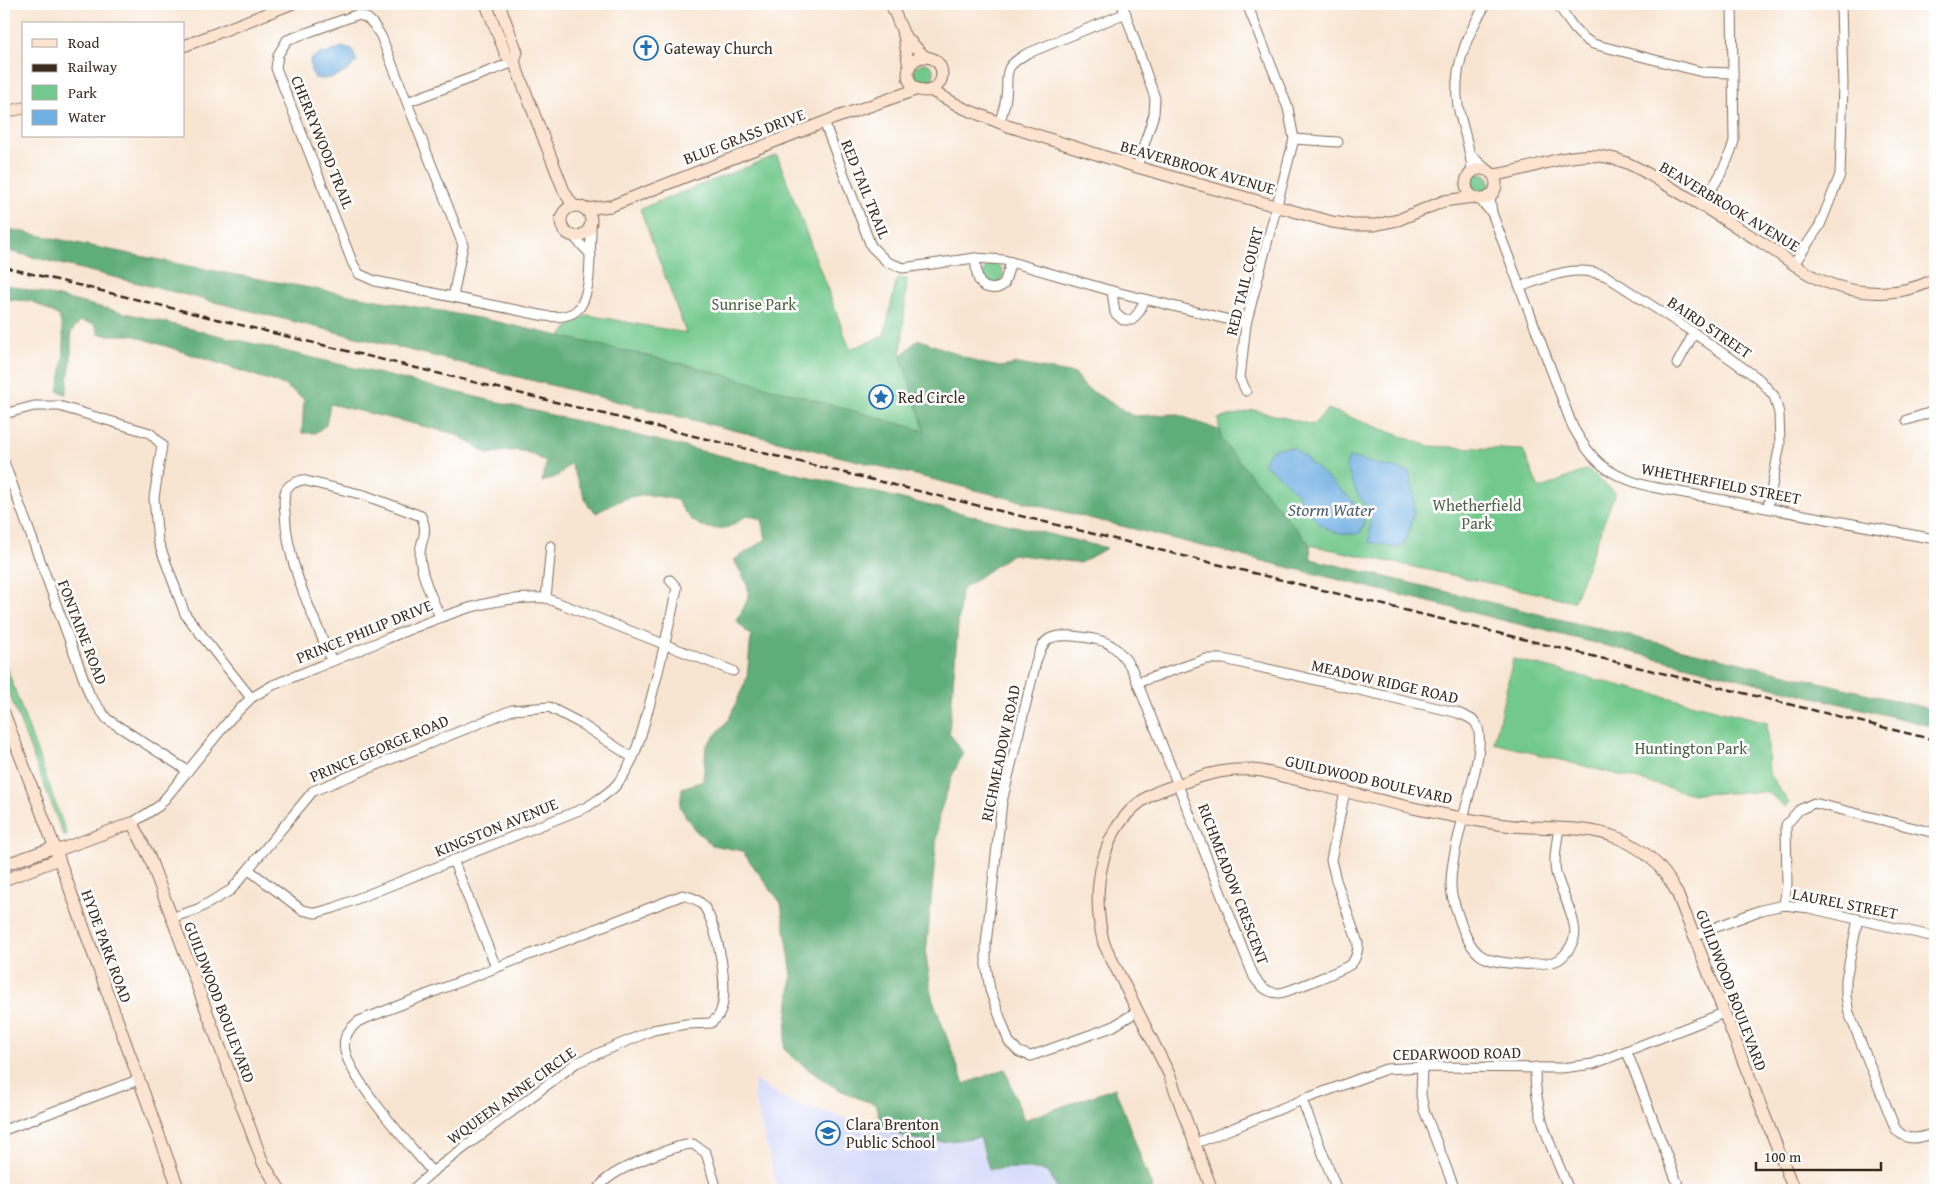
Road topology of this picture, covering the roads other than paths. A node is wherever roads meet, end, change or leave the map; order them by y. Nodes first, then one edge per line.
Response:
1 (291, 4) edge
2 (486, 4) edge
3 (499, 4) edge
4 (891, 4) edge
5 (1247, 4) edge
6 (1486, 4) edge
7 (1558, 4) edge
8 (1732, 4) edge
9 (1841, 4) edge
10 (1124, 8) edge
11 (904, 35) junction
12 (185, 46) edge
13 (925, 57) junction
14 (514, 62) junction
15 (909, 71) junction
16 (1733, 73) junction
17 (941, 80) junction
18 (918, 89) junction
19 (930, 90) junction
20 (889, 98) junction
21 (949, 99) junction
22 (407, 102) junction
23 (22, 108) edge
24 (4, 112) edge
25 (824, 122) junction
26 (999, 123) junction
27 (1294, 139) junction
28 (1338, 142) dead end
29 (1471, 155) junction
30 (1137, 167) junction
31 (1469, 175) junction
32 (1492, 176) junction
33 (1481, 198) junction
34 (1444, 201) junction
35 (1700, 204) junction
36 (611, 206) junction
37 (1278, 207) junction
38 (569, 208) junction
39 (586, 209) junction
40 (591, 224) junction
41 (573, 236) junction
42 (591, 256) junction
43 (975, 258) junction
44 (1011, 262) junction
45 (1794, 264) junction
46 (1933, 281) edge
47 (1520, 287) junction
48 (1112, 291) junction
49 (453, 297) junction
50 (1145, 299) junction
51 (1246, 324) junction
52 (1694, 333) junction
53 (1677, 364) dead end
54 (1246, 391) dead end
55 (1935, 411) edge
56 (4, 414) edge
57 (1907, 420) dead end
58 (4, 462) edge
59 (1768, 507) junction
60 (1935, 539) edge
61 (551, 546) dead end
62 (670, 580) dead end
63 (546, 598) junction
64 (440, 617) junction
65 (666, 644) junction
66 (332, 661) junction
67 (733, 672) dead end
68 (1139, 682) junction
69 (251, 698) junction
70 (4, 713) edge
71 (633, 758) junction
72 (188, 771) junction
73 (1179, 784) junction
74 (1345, 791) junction
75 (1463, 817) junction
76 (132, 823) junction
77 (1558, 828) junction
78 (1935, 833) edge
79 (57, 852) junction
80 (453, 860) junction
81 (4, 865) edge
82 (249, 870) junction
83 (4, 880) edge
84 (1784, 905) junction
85 (171, 918) junction
86 (1858, 919) junction
87 (1693, 936) junction
88 (1935, 938) edge
89 (496, 967) junction
90 (1138, 1012) junction
91 (1724, 1013) junction
92 (1627, 1052) junction
93 (1422, 1067) junction
94 (1535, 1067) junction
95 (138, 1080) junction
96 (1302, 1100) junction
97 (4, 1130) edge
98 (1935, 1133) edge
99 (1194, 1144) junction
100 (432, 1172) junction
101 (179, 1190) edge
102 (280, 1190) edge
103 (412, 1190) edge
104 (597, 1190) edge
105 (717, 1190) edge
106 (1212, 1190) edge
107 (1337, 1190) edge
108 (1455, 1190) edge
109 (1569, 1190) edge
110 (1680, 1190) edge
111 (1794, 1190) edge

1 - 12 street
2 - 14 street
3 - 14 street
4 - 11 street
5 - 27 street
6 - 29 street
7 - 16 street
8 - 16 street
9 - 45 street
10 - 26 street
10 - 30 street
11 - 13 street
11 - 15 street
13 - 15 street
13 - 17 street
14 - 22 street
14 - 38 street
15 - 18 street
15 - 20 street
16 - 35 street
17 - 19 street
17 - 21 street
18 - 19 street
18 - 20 street, BLUE GRASS DRIVE
19 - 21 street, BEAVERBROOK AVENUE
20 - 25 street, BLUE GRASS DRIVE
21 - 26 street, BEAVERBROOK AVENUE
22 - 49 street, CHERRYWOOD TRAIL
22 - 49 street, CHERRYWOOD TRAIL
23 - 24 street
25 - 36 street, BLUE GRASS DRIVE
25 - 43 street, RED TAIL TRAIL
26 - 30 street, BEAVERBROOK AVENUE
27 - 28 street
27 - 37 street, RED TAIL COURT
29 - 31 street
29 - 32 street
30 - 37 street, BEAVERBROOK AVENUE
31 - 32 street
31 - 33 street
31 - 34 street, BEAVERBROOK AVENUE
32 - 33 street
32 - 35 street, BEAVERBROOK AVENUE
33 - 34 street, BEAVERBROOK AVENUE
33 - 47 street, WHETHERFIELD STREET
34 - 37 street, BEAVERBROOK AVENUE
35 - 45 street, BEAVERBROOK AVENUE
36 - 39 street, BLUE GRASS DRIVE
36 - 40 street, BLUE GRASS DRIVE
37 - 51 street, RED TAIL COURT
38 - 39 street
38 - 41 street
39 - 40 street
40 - 41 street
40 - 42 street, CHERRYWOOD TRAIL
41 - 42 street
42 - 49 street, CHERRYWOOD TRAIL
43 - 44 street, RED TAIL TRAIL
43 - 44 street
44 - 48 street, RED TAIL TRAIL
45 - 46 street, BEAVERBROOK AVENUE
47 - 52 street, BAIRD STREET
47 - 59 street, WHETHERFIELD STREET
48 - 50 street, RED TAIL TRAIL
48 - 50 street
50 - 51 street, RED TAIL TRAIL
51 - 54 street, RED TAIL COURT
52 - 53 street
52 - 59 street, BAIRD STREET
55 - 57 street
56 - 69 street
58 - 72 street, FONTAINE ROAD
59 - 60 street, WHETHERFIELD STREET
61 - 63 street
62 - 65 street, KINGSTON AVENUE
63 - 64 street, PRINCE PHILIP DRIVE
63 - 65 street, PRINCE PHILIP DRIVE
64 - 66 street, PRINCE PHILIP DRIVE
64 - 66 street
65 - 67 street, PRINCE PHILIP DRIVE
65 - 71 street, KINGSTON AVENUE
66 - 69 street, PRINCE PHILIP DRIVE
68 - 73 street, RICHMEADOW ROAD
68 - 75 street, MEADOW RIDGE ROAD
68 - 90 street, RICHMEADOW ROAD
69 - 72 street, PRINCE PHILIP DRIVE
70 - 79 street, HYDE PARK ROAD
71 - 80 street, KINGSTON AVENUE
71 - 82 street, PRINCE GEORGE ROAD
72 - 76 street, PRINCE PHILIP DRIVE
73 - 74 street, GUILDWOOD BOULEVARD
73 - 74 street, RICHMEADOW CRESCENT
73 - 90 street, GUILDWOOD BOULEVARD
74 - 75 street, GUILDWOOD BOULEVARD
75 - 77 street, GUILDWOOD BOULEVARD
75 - 77 street, MEADOW RIDGE ROAD
76 - 79 street, PRINCE PHILIP DRIVE
76 - 85 street, GUILDWOOD BOULEVARD
77 - 87 street, GUILDWOOD BOULEVARD
78 - 84 street
79 - 81 street
79 - 83 street
79 - 95 street, HYDE PARK ROAD
80 - 82 street, KINGSTON AVENUE
80 - 89 street
82 - 85 street, PRINCE GEORGE ROAD
84 - 86 street, LAUREL STREET
84 - 87 street, LAUREL STREET
85 - 102 street, GUILDWOOD BOULEVARD
86 - 88 street, LAUREL STREET
86 - 98 street
87 - 91 street, GUILDWOOD BOULEVARD
89 - 100 street, WQUEEN ANNE CIRCLE
89 - 100 street, WQUEEN ANNE CIRCLE
90 - 99 street, GUILDWOOD BOULEVARD
91 - 92 street, CEDARWOOD ROAD
91 - 111 street, GUILDWOOD BOULEVARD
92 - 94 street, CEDARWOOD ROAD
92 - 110 street
93 - 94 street, CEDARWOOD ROAD
93 - 96 street, CEDARWOOD ROAD
93 - 108 street
94 - 109 street
95 - 97 street
95 - 101 street, HYDE PARK ROAD
96 - 99 street, CEDARWOOD ROAD
96 - 107 street
99 - 106 street, GUILDWOOD BOULEVARD
100 - 103 street
104 - 105 street

